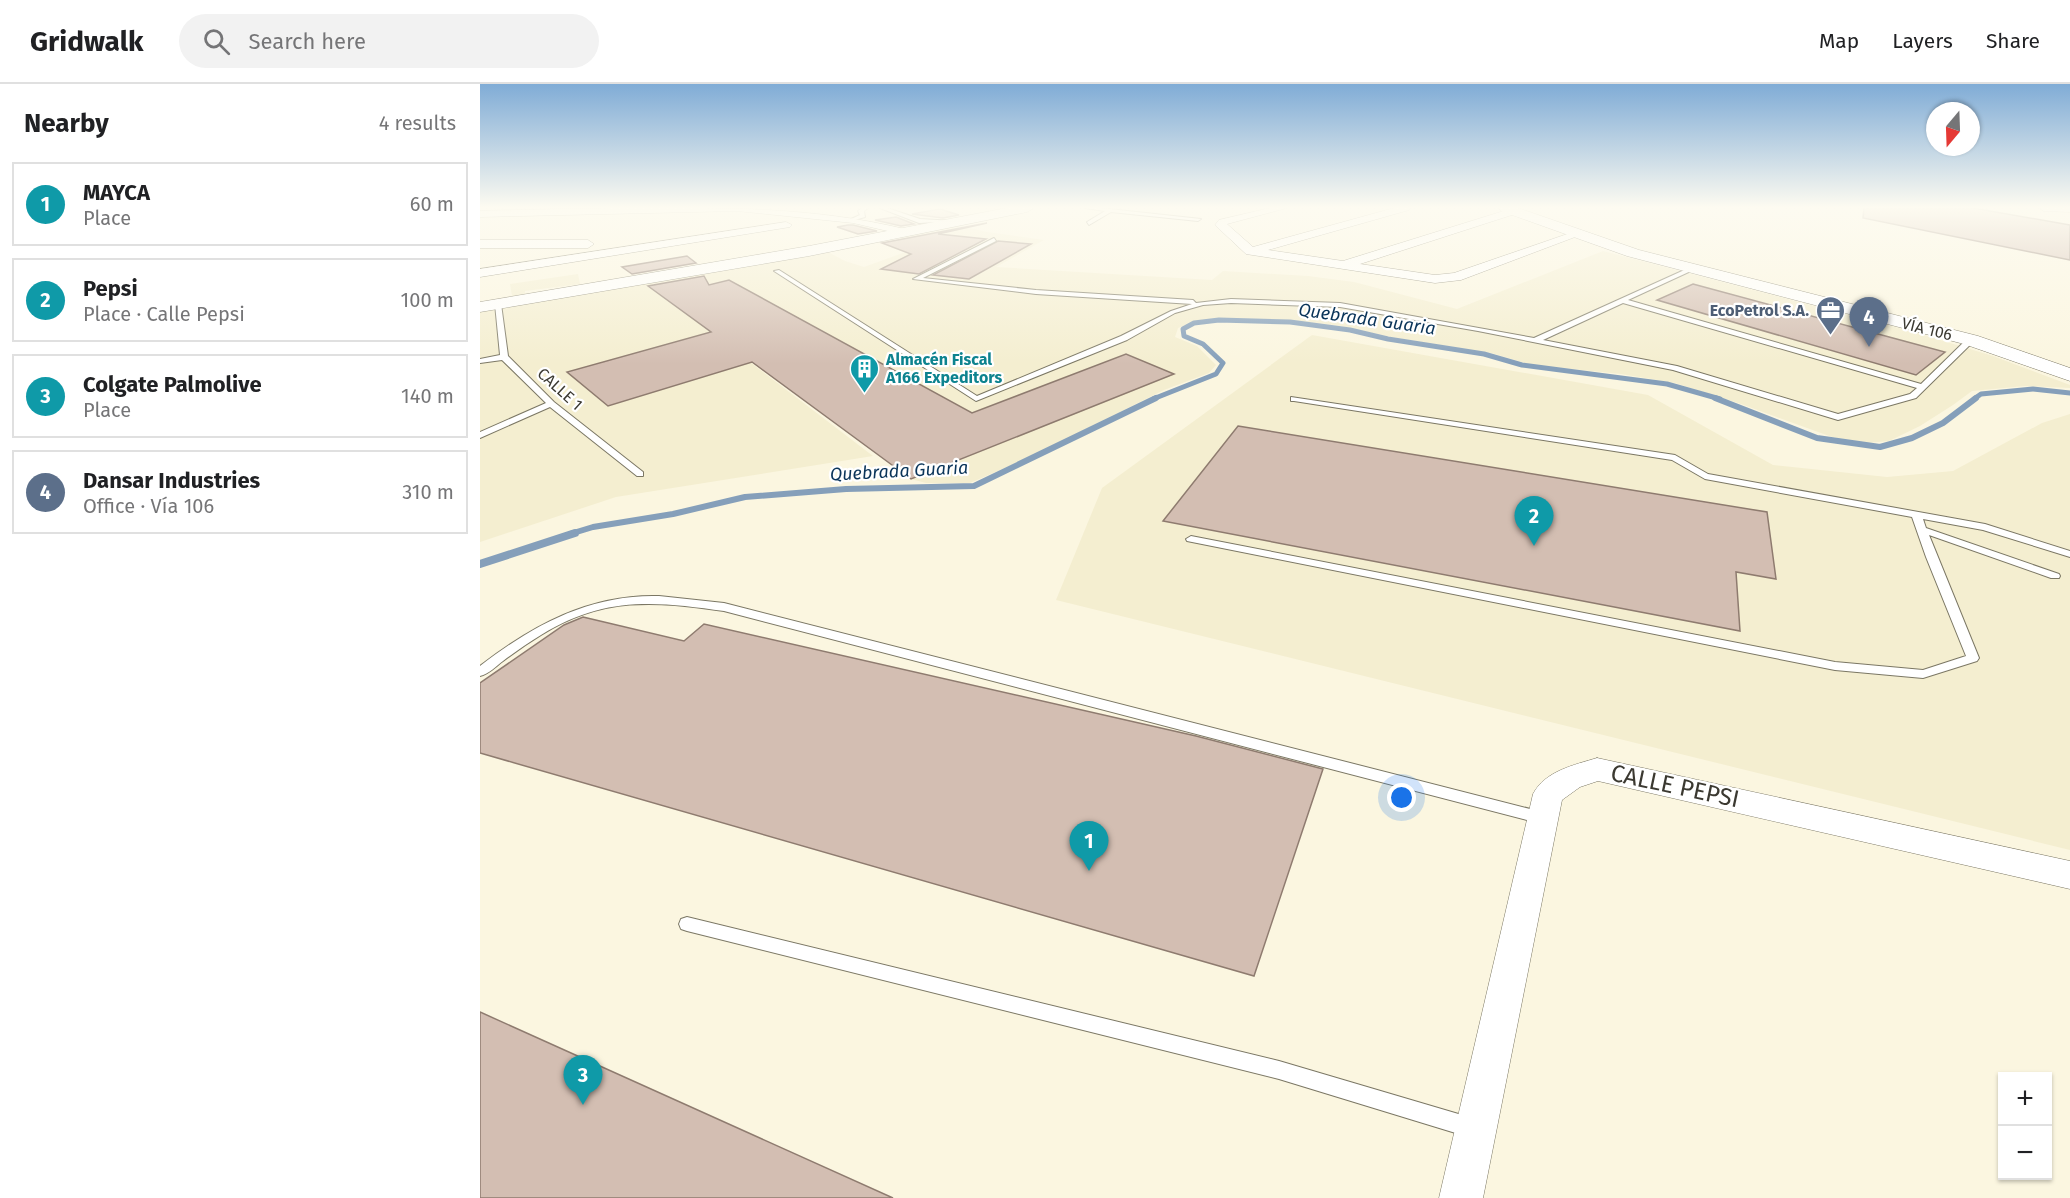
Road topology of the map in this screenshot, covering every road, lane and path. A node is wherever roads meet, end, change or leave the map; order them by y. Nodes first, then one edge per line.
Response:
1 (567, 260) edge
2 (756, 260) edge
3 (954, 260) edge
4 (1305, 260) edge
5 (1359, 260) edge
6 (1504, 260) edge
7 (1658, 260) edge
8 (1341, 266) junction
9 (1691, 269) junction
10 (777, 271) dead end
11 (480, 273) edge
12 (1621, 300) junction
13 (1202, 303) junction
14 (498, 304) junction
15 (480, 306) edge
16 (1971, 340) junction
17 (1534, 341) junction
18 (504, 357) junction
19 (480, 361) edge
20 (2070, 375) edge
21 (1922, 387) junction
22 (1294, 399) dead end
23 (551, 404) junction
24 (480, 435) edge
25 (640, 474) dead end
26 (1916, 514) junction
27 (1920, 530) junction
28 (1191, 538) dead end
29 (2069, 554) edge
30 (2055, 576) dead end
31 (480, 672) edge
32 (1543, 819) junction
33 (2070, 875) edge
34 (687, 924) dead end
35 (1476, 1129) junction
36 (1461, 1198) edge

1 - 11 street
2 - 14 main road
3 - 13 lane
4 - 8 street
5 - 8 street
6 - 8 street
7 - 9 main road, VÍA 106
9 - 12 lane
9 - 16 main road, VÍA 106
10 - 13 lane
12 - 17 lane
12 - 21 lane
13 - 17 lane
14 - 15 main road
14 - 18 lane
16 - 20 main road, VÍA 106
16 - 21 lane
17 - 21 lane
18 - 19 lane
18 - 23 lane, CALLE 1
22 - 26 lane
23 - 24 lane
23 - 25 lane, CALLE 1
26 - 27 lane
26 - 29 lane
27 - 28 lane
27 - 30 lane
31 - 32 lane
32 - 33 street, CALLE PEPSI
32 - 35 street, CALLE PEPSI
34 - 35 lane
35 - 36 street, CALLE PEPSI

